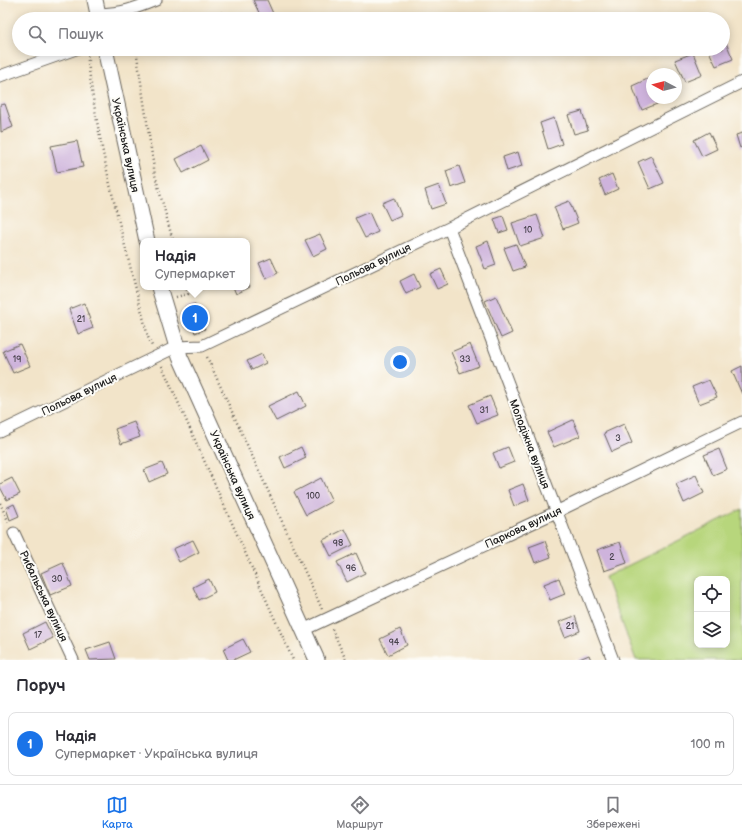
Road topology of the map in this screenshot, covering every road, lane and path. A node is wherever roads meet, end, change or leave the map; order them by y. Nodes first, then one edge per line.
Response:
1 (156, 0) edge
2 (120, 12) edge
3 (56, 56) edge
4 (107, 56) edge
5 (137, 56) edge
6 (0, 76) edge
7 (742, 82) edge
8 (449, 228) junction
9 (146, 238) edge
10 (172, 238) edge
11 (160, 290) edge
12 (202, 346) junction
13 (176, 347) junction
14 (742, 422) edge
15 (0, 432) edge
16 (0, 504) edge
17 (556, 512) junction
18 (14, 533) joint
19 (327, 619) junction
20 (303, 630) junction
21 (74, 660) edge
22 (316, 660) edge
23 (346, 660) edge
24 (613, 660) edge

1 - 2 street
3 - 6 street
4 - 9 main road, Українська вулиця
5 - 10 path
7 - 8 street, Польова вулиця
8 - 12 street, Польова вулиця
8 - 17 street, Молодіжна вулиця
11 - 13 main road, Українська вулиця
12 - 13 street, Польова вулиця
12 - 19 path
13 - 15 street, Польова вулиця
13 - 20 main road, Українська вулиця
14 - 17 street, Паркова вулиця
16 - 18 path
17 - 19 street, Паркова вулиця
17 - 24 street, Молодіжна вулиця
18 - 21 street, Рибальська вулиця
19 - 20 street, Паркова вулиця
19 - 23 path
20 - 22 main road, Українська вулиця

